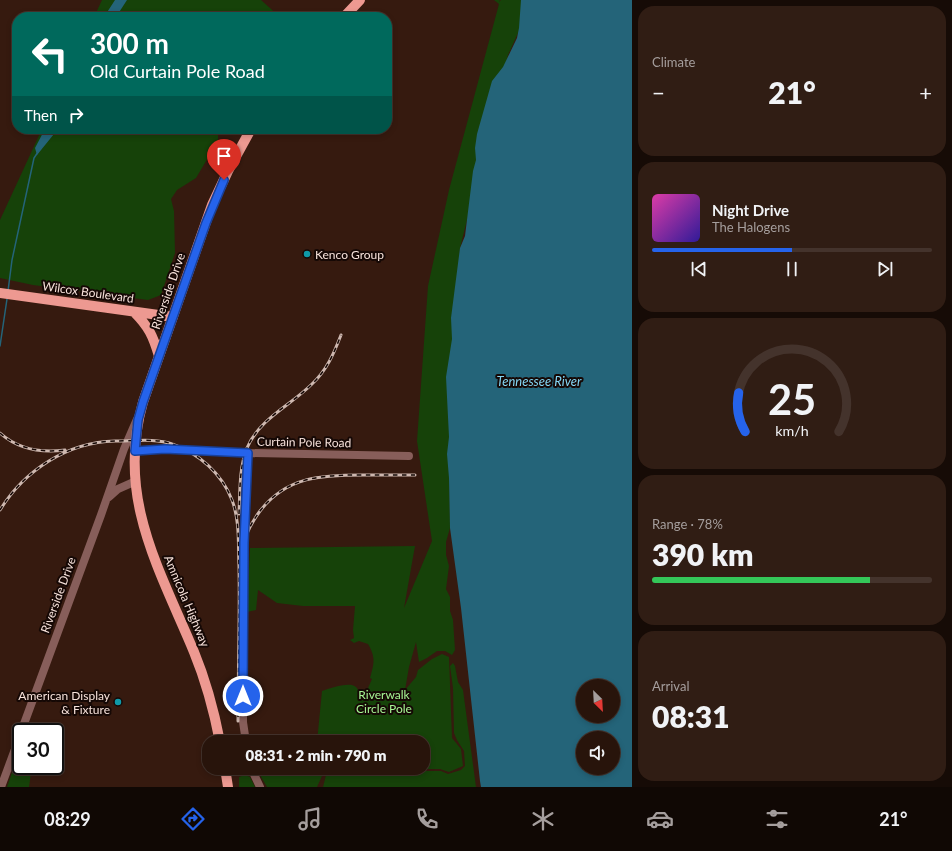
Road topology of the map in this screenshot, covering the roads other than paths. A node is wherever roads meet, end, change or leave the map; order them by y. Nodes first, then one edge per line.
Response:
1 (360, 0) edge
2 (349, 12) edge
3 (248, 134) edge
4 (0, 293) edge
5 (134, 312) junction
6 (173, 317) junction
7 (159, 356) junction
8 (141, 410) junction
9 (135, 451) junction
10 (248, 453) junction
11 (409, 456) dead end
12 (135, 470) joint
13 (136, 481) junction
14 (107, 499) junction
15 (25, 723) edge
16 (218, 735) edge
17 (245, 735) edge
18 (12, 757) edge
19 (227, 775) edge
20 (254, 775) edge
21 (1, 787) edge
22 (228, 787) edge
23 (260, 787) edge

1 - 2 main road
3 - 6 main road, Riverside Drive
4 - 5 main road, Wilcox Boulevard
5 - 6 main road, Wilcox Boulevard
5 - 7 main road
6 - 7 main road, Riverside Drive
7 - 8 main road, Riverside Drive
8 - 9 main road, Riverside Drive
8 - 14 street, Riverside Drive
9 - 10 street
9 - 12 main road, Riverside Drive
10 - 11 street, Curtain Pole Road
10 - 17 street, Curtain Pole Road
12 - 13 main road, Amnicola Highway
13 - 14 street
13 - 16 main road, Amnicola Highway
14 - 15 street, Riverside Drive
18 - 21 street, Riverside Drive
19 - 22 main road
20 - 23 street

